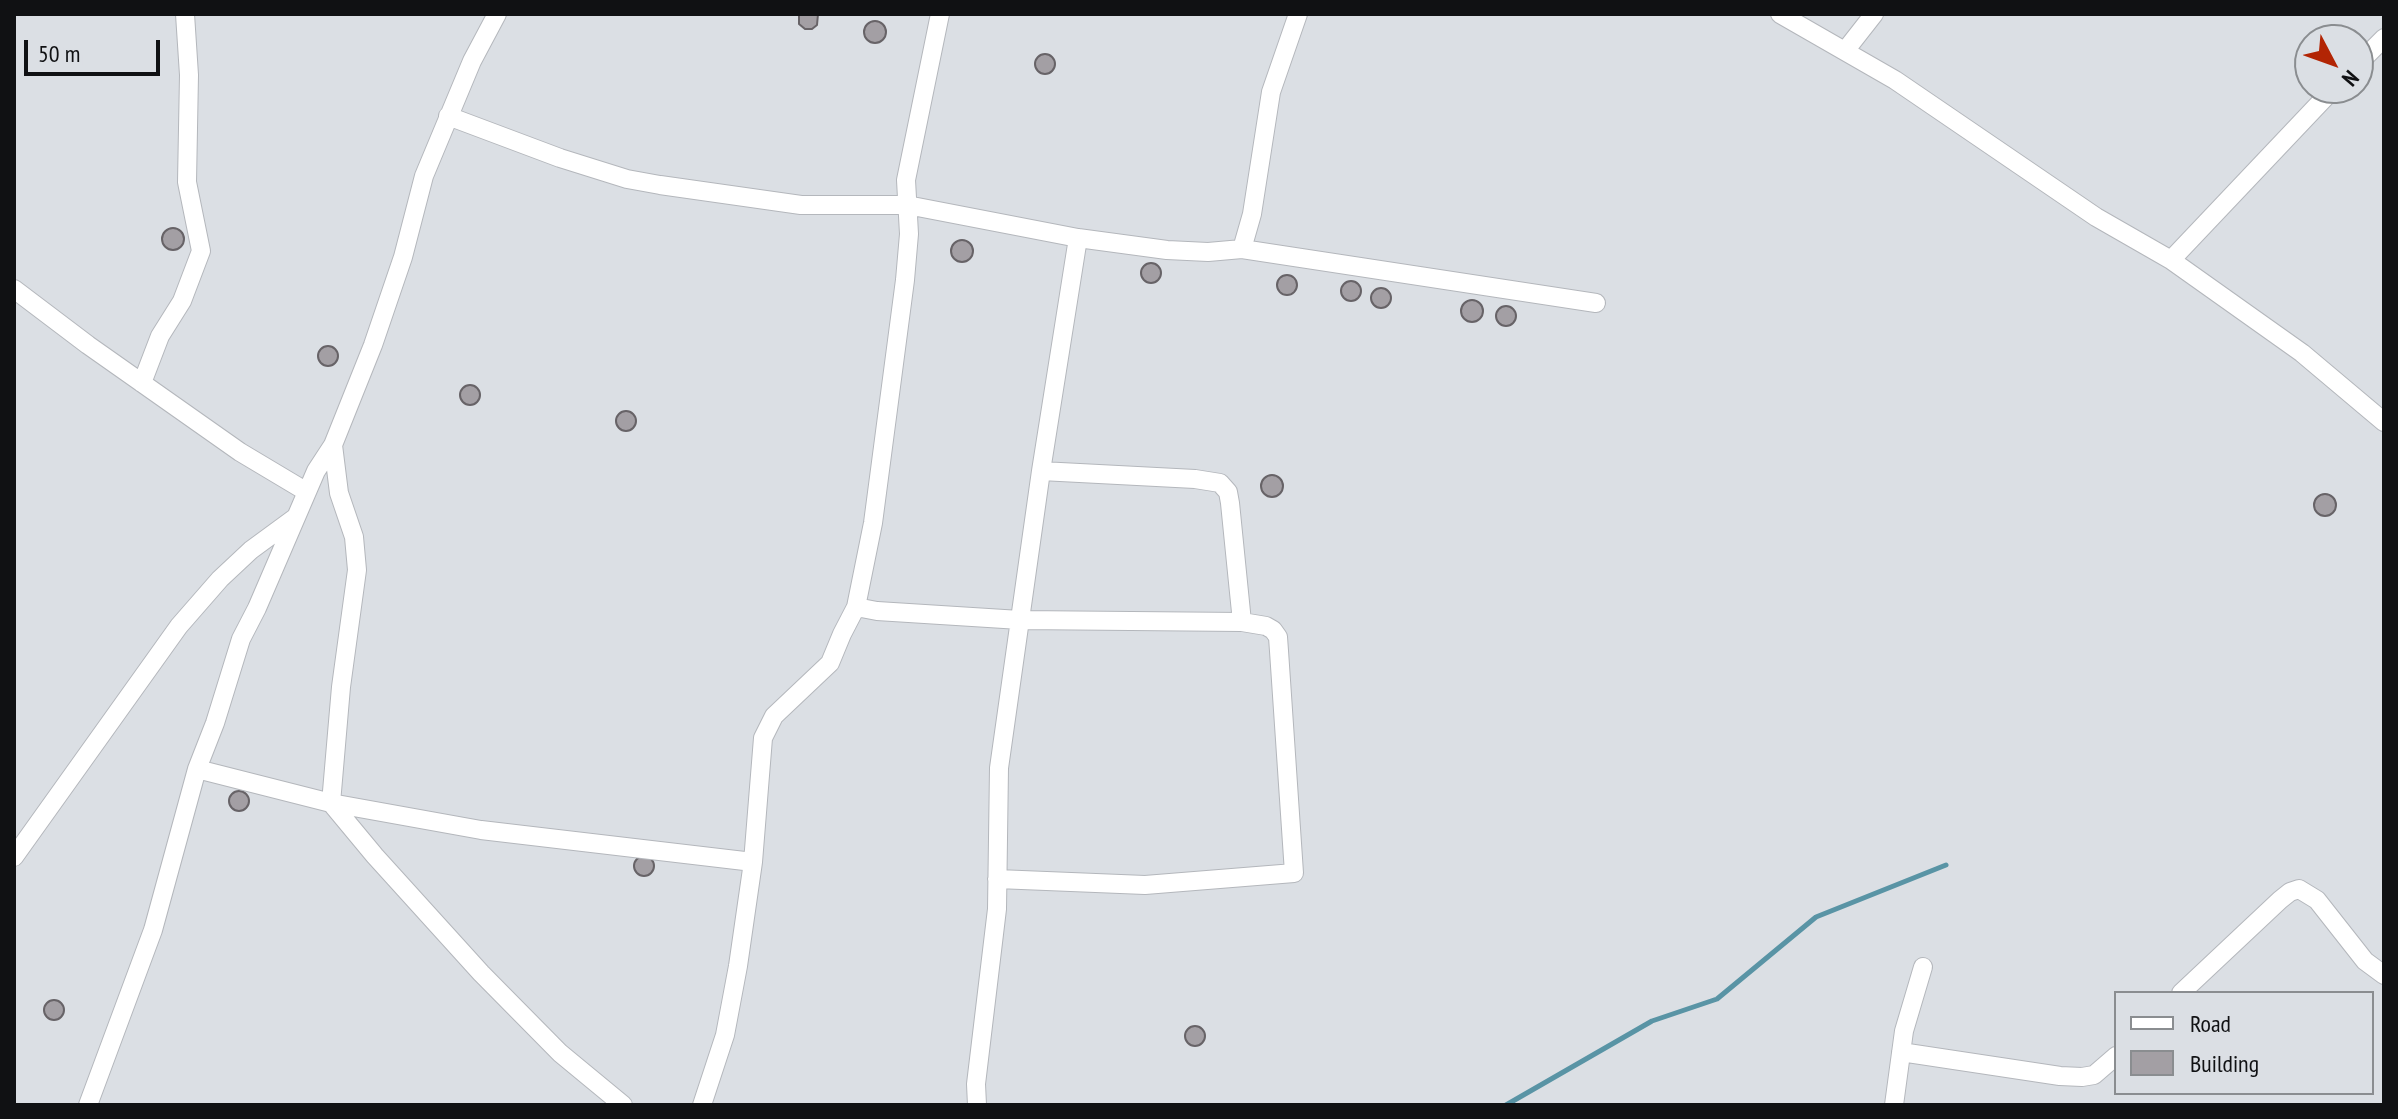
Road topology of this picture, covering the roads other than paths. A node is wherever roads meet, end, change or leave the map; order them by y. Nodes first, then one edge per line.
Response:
1 (185, 14) edge
2 (497, 14) edge
3 (940, 14) edge
4 (1298, 14) edge
5 (1780, 14) edge
6 (1874, 14) edge
7 (1845, 51) junction
8 (2319, 104) edge
9 (448, 116) junction
10 (907, 205) junction
11 (1078, 238) junction
12 (1242, 249) junction
13 (2171, 260) junction
14 (14, 289) edge
15 (1596, 303) dead end
16 (142, 383) junction
17 (2384, 422) edge
18 (333, 445) junction
19 (1041, 471) junction
20 (307, 492) junction
21 (296, 517) junction
22 (856, 607) junction
23 (1020, 620) junction
24 (1242, 622) junction
25 (197, 769) junction
26 (331, 803) junction
27 (14, 857) edge
28 (753, 862) junction
29 (997, 879) junction
30 (1923, 967) dead end
31 (2384, 975) edge
32 (2183, 991) edge
33 (1901, 1052) junction
34 (2114, 1058) edge
35 (88, 1105) edge
36 (623, 1105) edge
37 (702, 1105) edge
38 (977, 1105) edge
39 (1894, 1105) edge

1 - 16 street
2 - 9 street
3 - 10 street
4 - 12 street
5 - 7 street
6 - 7 street
7 - 13 street
8 - 13 street
9 - 10 street
9 - 18 street
10 - 11 street
10 - 22 street
11 - 12 street
11 - 19 street
12 - 15 street
13 - 17 street
14 - 16 street
16 - 20 street
18 - 20 street
18 - 26 street
19 - 23 street
19 - 24 street
20 - 21 street
21 - 25 street
21 - 27 street
22 - 23 street
22 - 28 street
23 - 24 street
23 - 29 street
24 - 29 street
25 - 26 street
25 - 35 street
26 - 28 street
26 - 36 street
28 - 37 street
29 - 38 street
30 - 33 street
31 - 32 street
33 - 34 street
33 - 39 street

